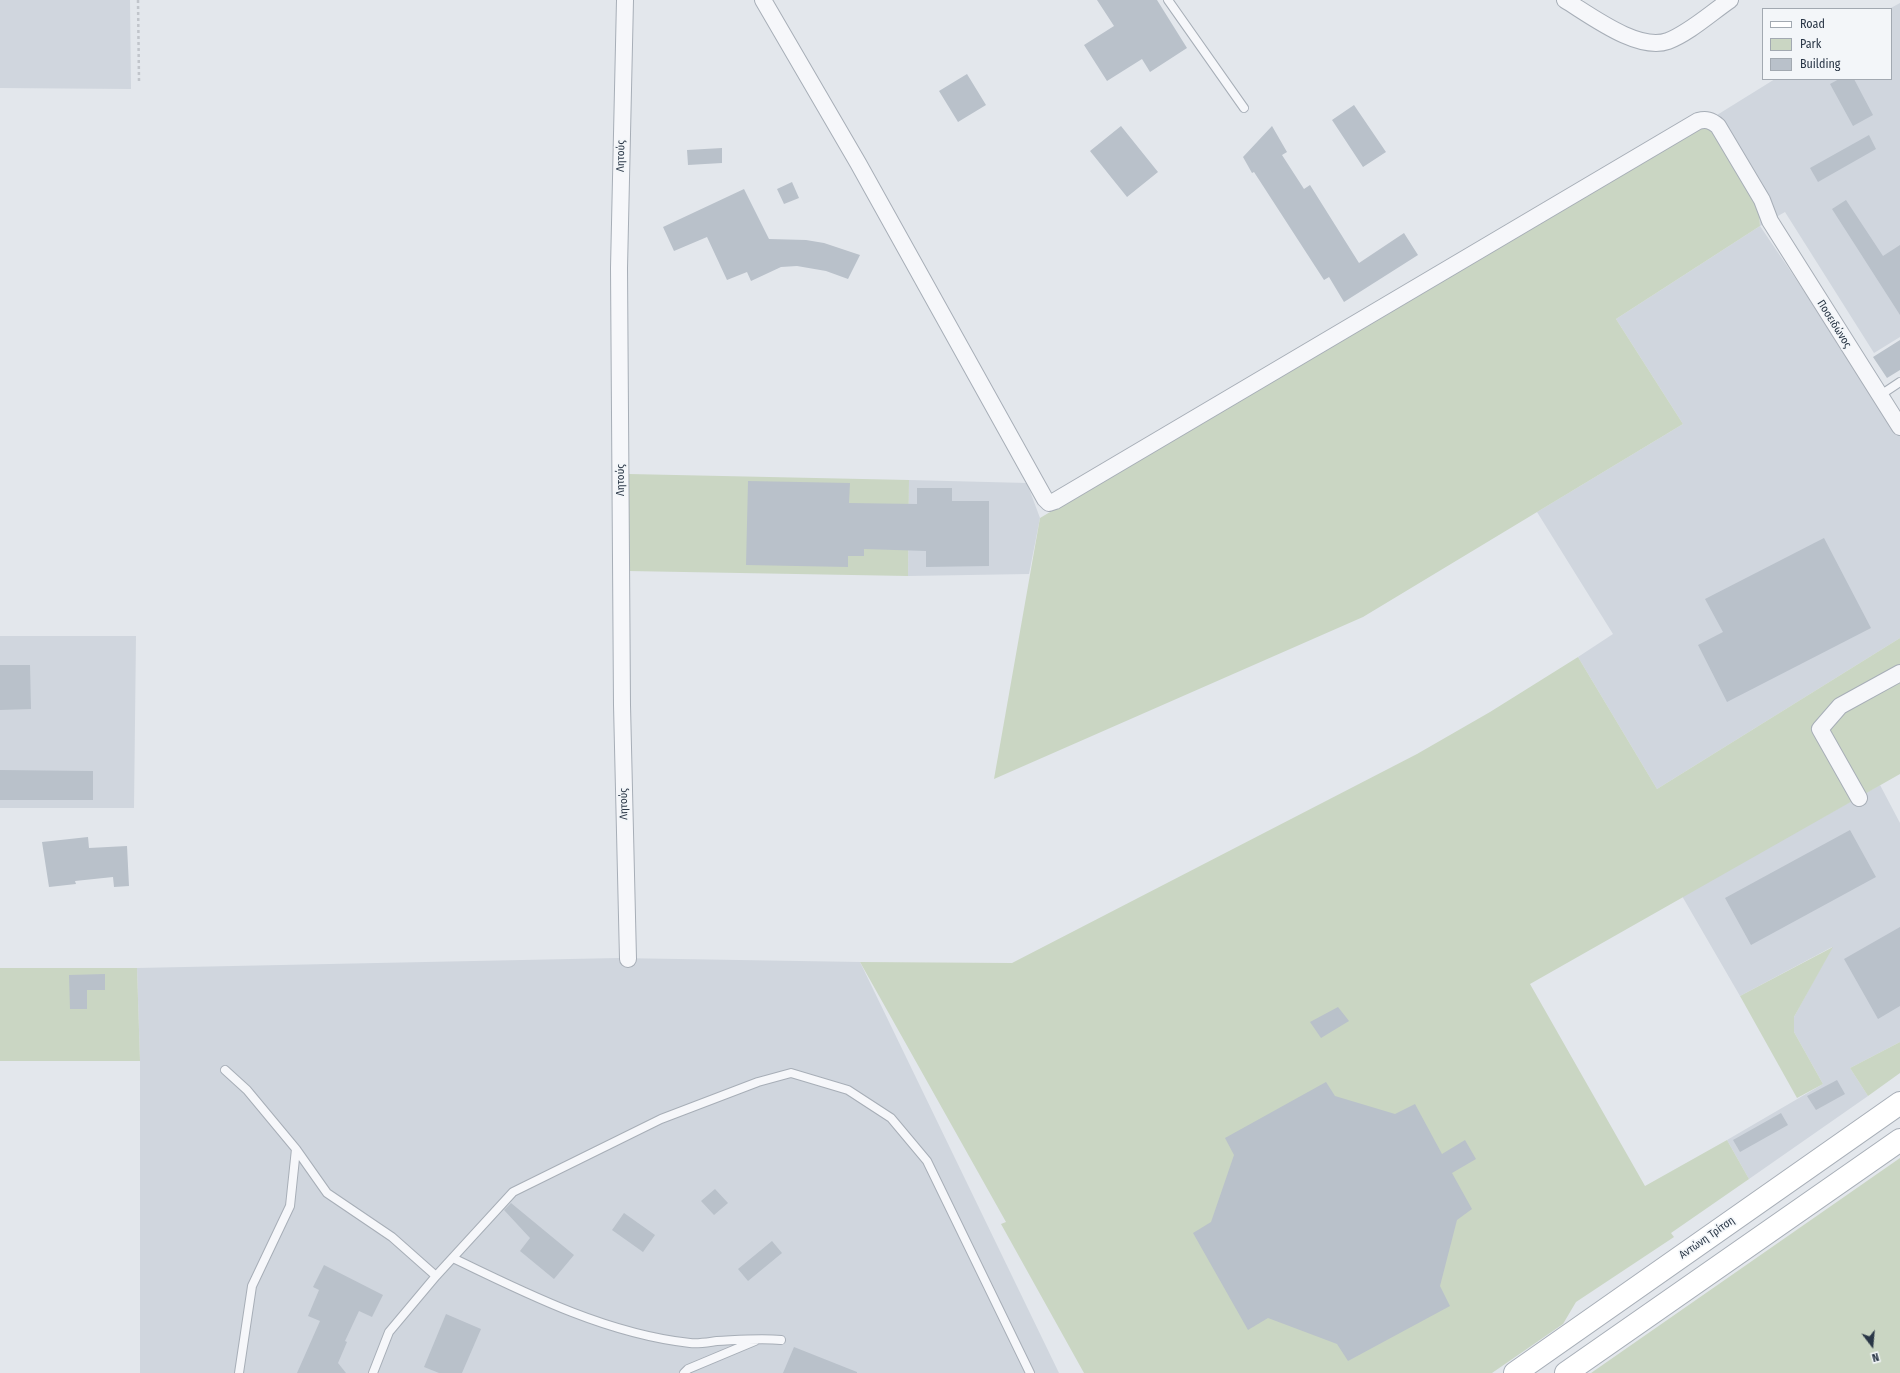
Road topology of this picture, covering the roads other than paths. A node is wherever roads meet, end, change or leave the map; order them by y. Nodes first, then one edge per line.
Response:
1 (625, 0) edge
2 (763, 0) edge
3 (1168, 0) edge
4 (1565, 0) edge
5 (1730, 0) edge
6 (1244, 108) dead end
7 (1900, 382) edge
8 (1879, 396) junction
9 (1900, 427) edge
10 (1900, 673) edge
11 (1858, 798) dead end
12 (628, 959) dead end
13 (225, 1070) dead end
14 (1900, 1103) edge
15 (1900, 1140) edge
16 (296, 1148) junction
17 (453, 1258) junction
18 (436, 1276) junction
19 (761, 1338) junction
20 (781, 1340) dead end
21 (239, 1373) edge
22 (373, 1373) edge
23 (684, 1373) edge
24 (1030, 1373) edge
25 (1515, 1373) edge
26 (1566, 1373) edge

1 - 12 street, Λητούς
2 - 8 street, Ποσειδώνος
3 - 6 lane
4 - 5 street
7 - 8 lane
8 - 9 street, Ποσειδώνος
10 - 11 street
13 - 16 lane
14 - 25 street, Αντώνη Τρίτση
15 - 26 street
16 - 18 lane
16 - 21 lane
17 - 18 lane
17 - 19 lane
17 - 24 lane
18 - 22 lane
19 - 20 lane
19 - 23 lane

